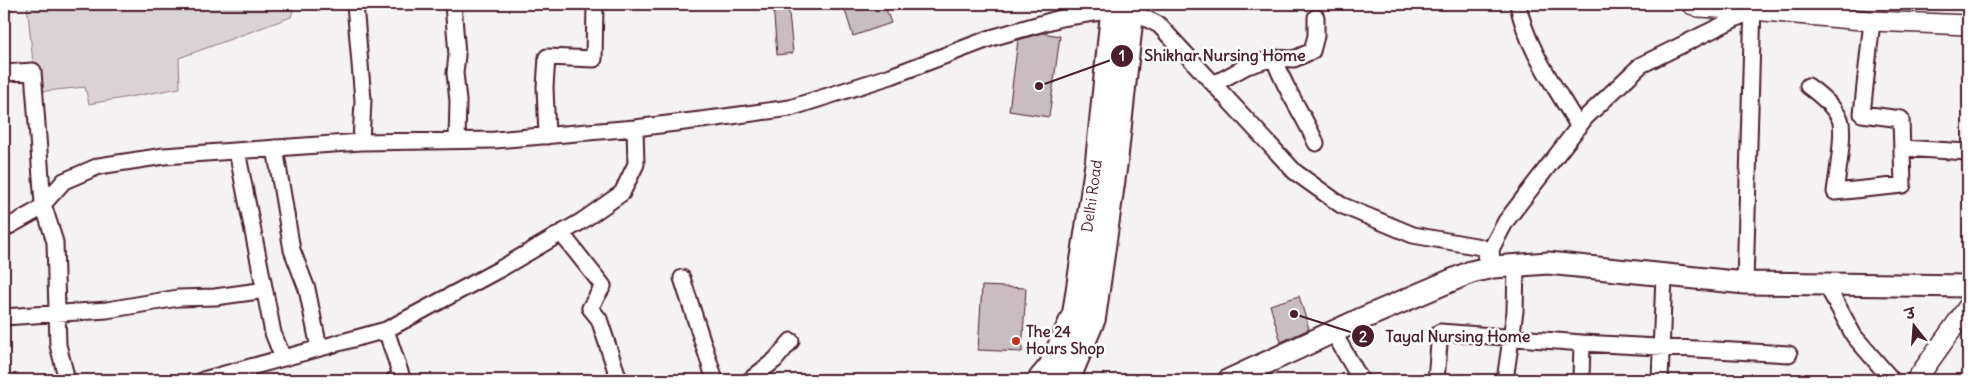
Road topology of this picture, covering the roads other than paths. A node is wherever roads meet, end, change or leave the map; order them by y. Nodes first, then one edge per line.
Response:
1 (355, 4) edge
2 (453, 4) edge
3 (596, 4) edge
4 (1518, 4) edge
5 (1691, 4) edge
6 (1122, 7) edge
7 (1749, 10) edge
8 (1316, 18) dead end
9 (1872, 21) junction
10 (1968, 25) edge
11 (1274, 58) junction
12 (4, 73) edge
13 (1214, 84) junction
14 (1808, 86) dead end
15 (1862, 114) junction
16 (1840, 120) junction
17 (1579, 127) junction
18 (635, 128) junction
19 (547, 136) junction
20 (458, 140) junction
21 (361, 142) junction
22 (1316, 143) dead end
23 (275, 148) junction
24 (1902, 148) junction
25 (237, 151) junction
26 (1968, 152) edge
27 (44, 204) junction
28 (4, 229) edge
29 (561, 234) junction
30 (1516, 266) junction
31 (1490, 268) junction
32 (1664, 275) junction
33 (682, 278) dead end
34 (1745, 283) junction
35 (1826, 284) junction
36 (1968, 286) edge
37 (265, 292) junction
38 (1968, 307) edge
39 (56, 313) junction
40 (4, 317) edge
41 (386, 330) junction
42 (1333, 332) junction
43 (1511, 336) junction
44 (791, 341) dead end
45 (1582, 343) junction
46 (1661, 346) junction
47 (319, 348) junction
48 (1789, 354) dead end
49 (282, 358) junction
50 (67, 380) edge
51 (203, 380) edge
52 (394, 380) edge
53 (619, 380) edge
54 (715, 380) edge
55 (750, 380) edge
56 (1040, 380) edge
57 (1067, 380) edge
58 (1229, 380) edge
59 (1360, 380) edge
60 (1436, 380) edge
61 (1505, 380) edge
62 (1581, 380) edge
63 (1660, 380) edge
64 (1892, 380) edge
65 (1916, 380) edge

1 - 21 street
2 - 20 street
3 - 19 street
4 - 17 street
5 - 7 street
6 - 13 street
6 - 18 street
6 - 56 main road, Delhi Road
6 - 57 main road, Delhi Road
7 - 9 street
7 - 17 street
7 - 34 street
8 - 11 street
9 - 10 street
9 - 15 street
11 - 13 street
11 - 22 street
12 - 27 street
13 - 31 street
14 - 16 street
15 - 16 street
15 - 24 street
16 - 24 street
17 - 31 street
18 - 19 street
18 - 29 street
19 - 20 street
20 - 21 street
21 - 23 street
23 - 25 street
23 - 47 street
24 - 26 street
25 - 27 street
25 - 37 street
27 - 28 street
27 - 39 street
29 - 41 street
29 - 53 street
30 - 31 main road
30 - 32 main road
30 - 43 street
31 - 42 main road
32 - 34 main road
32 - 46 street
33 - 54 street
34 - 35 main road
35 - 36 main road
35 - 64 street
37 - 39 street
37 - 49 street
38 - 65 street
39 - 40 street
39 - 50 street
41 - 47 street
41 - 52 street
42 - 58 main road
42 - 59 street
43 - 45 street
43 - 60 street
43 - 61 street
44 - 55 street
45 - 46 street
45 - 62 street
46 - 48 street
46 - 63 street
47 - 49 street
49 - 51 street

